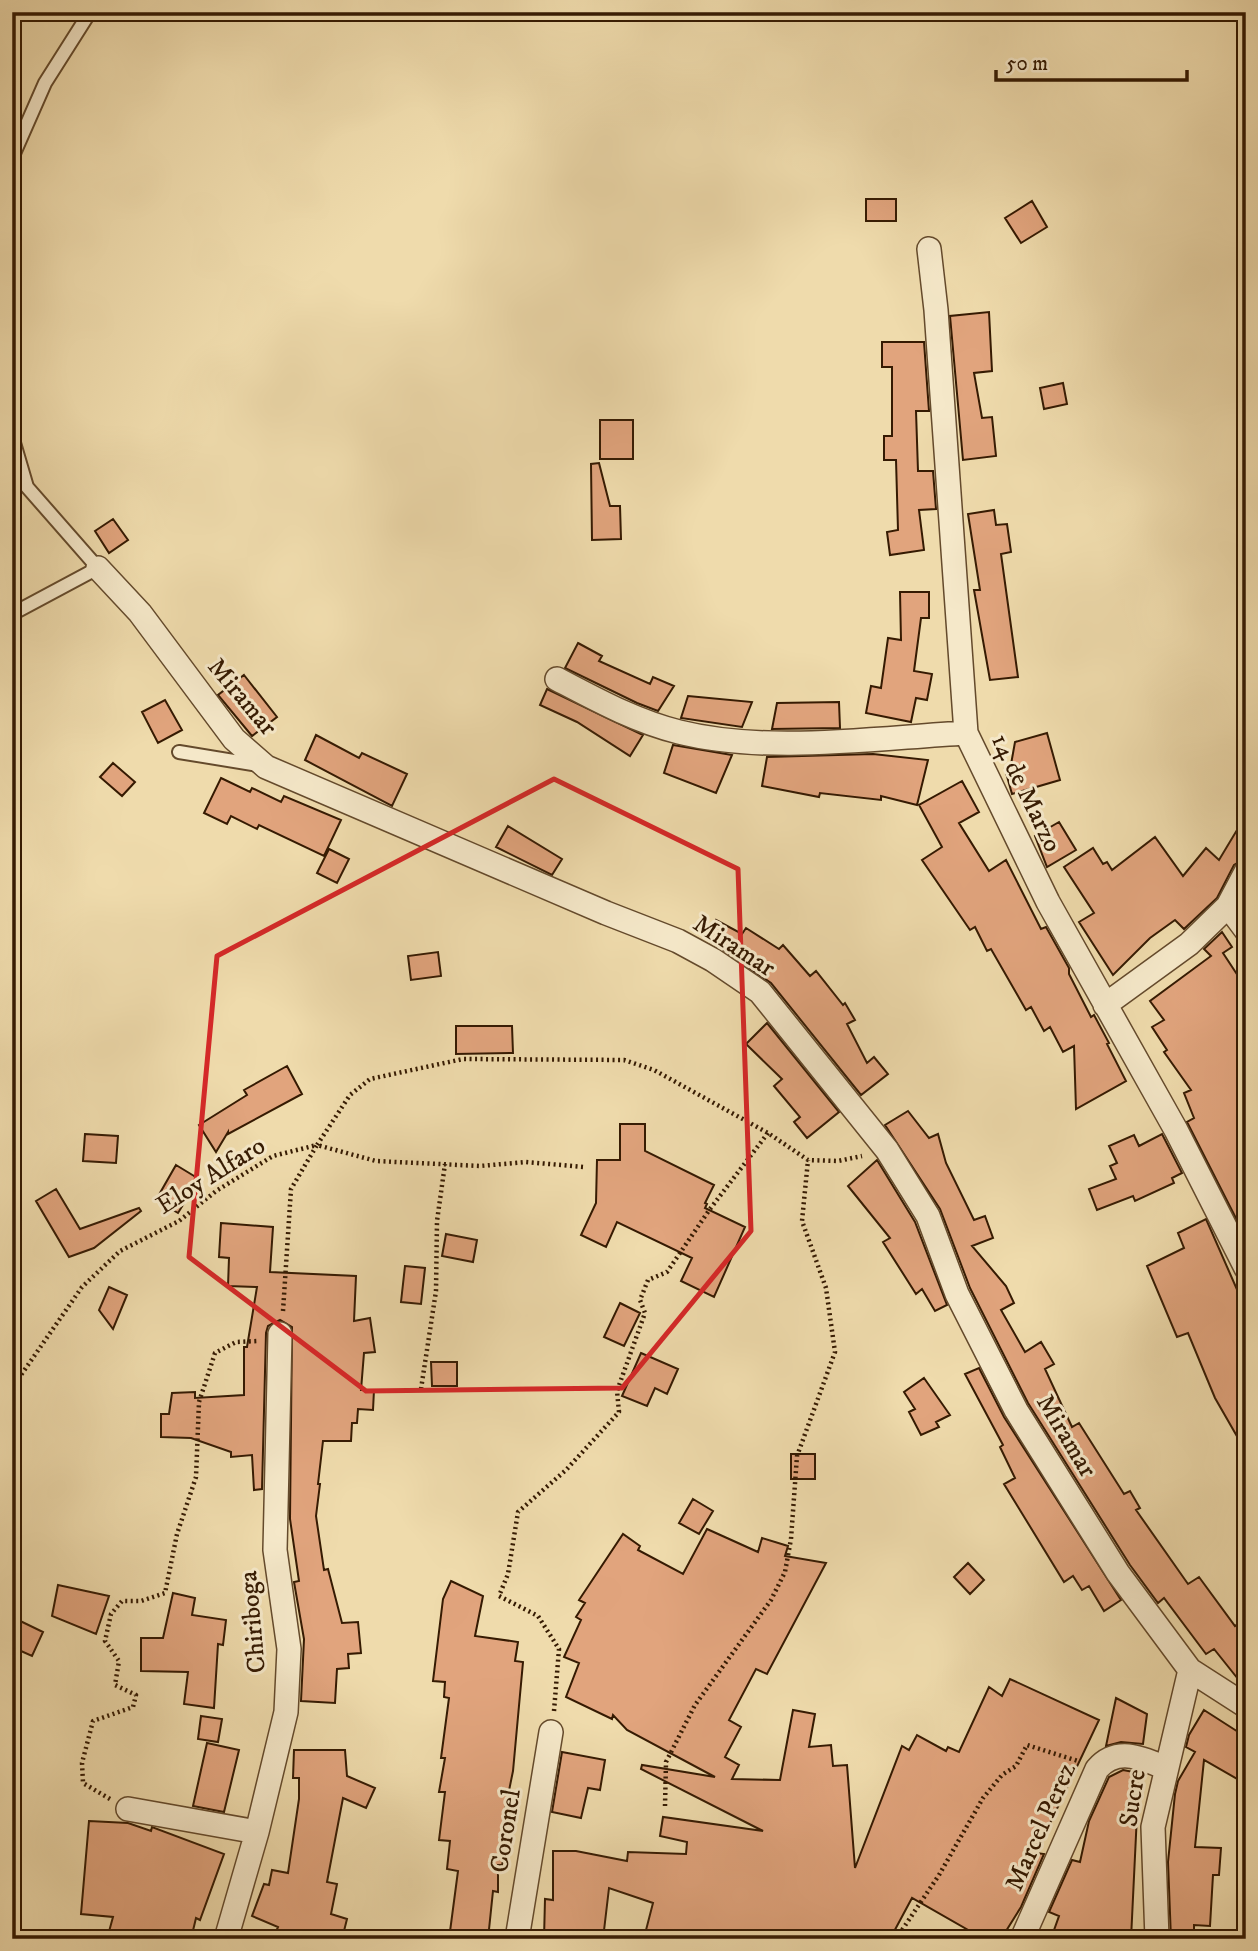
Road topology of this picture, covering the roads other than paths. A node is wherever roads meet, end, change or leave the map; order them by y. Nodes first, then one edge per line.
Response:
1 (90, 12) edge
2 (12, 158) edge
3 (929, 249) dead end
4 (12, 436) edge
5 (98, 568) junction
6 (12, 614) edge
7 (557, 679) dead end
8 (966, 733) junction
9 (179, 752) dead end
10 (266, 767) junction
11 (1246, 872) edge
12 (1228, 906) junction
13 (1246, 930) edge
14 (1105, 1005) junction
15 (1246, 1268) edge
16 (280, 1334) road end
17 (1190, 1670) junction
18 (1246, 1706) edge
19 (551, 1732) road end
20 (1166, 1768) junction
21 (128, 1809) road end
22 (257, 1832) junction
23 (226, 1939) edge
24 (517, 1939) edge
25 (1022, 1939) edge
26 (1157, 1939) edge

1 - 2 lane
3 - 8 street, 14 de Marzo
4 - 5 lane, Miramar
5 - 6 lane
5 - 10 street, Miramar
7 - 8 street
8 - 14 street, 14 de Marzo
9 - 10 lane
10 - 17 street, Miramar
11 - 12 street
12 - 13 street
12 - 14 street
14 - 15 street, 14 de Marzo
16 - 22 street, Chiriboga
17 - 18 street, Miramar
17 - 20 street, Sucre
19 - 24 street, Coronel
20 - 25 street, Marcel Perez
20 - 26 street, Sucre
21 - 22 street
22 - 23 street, Chiriboga

